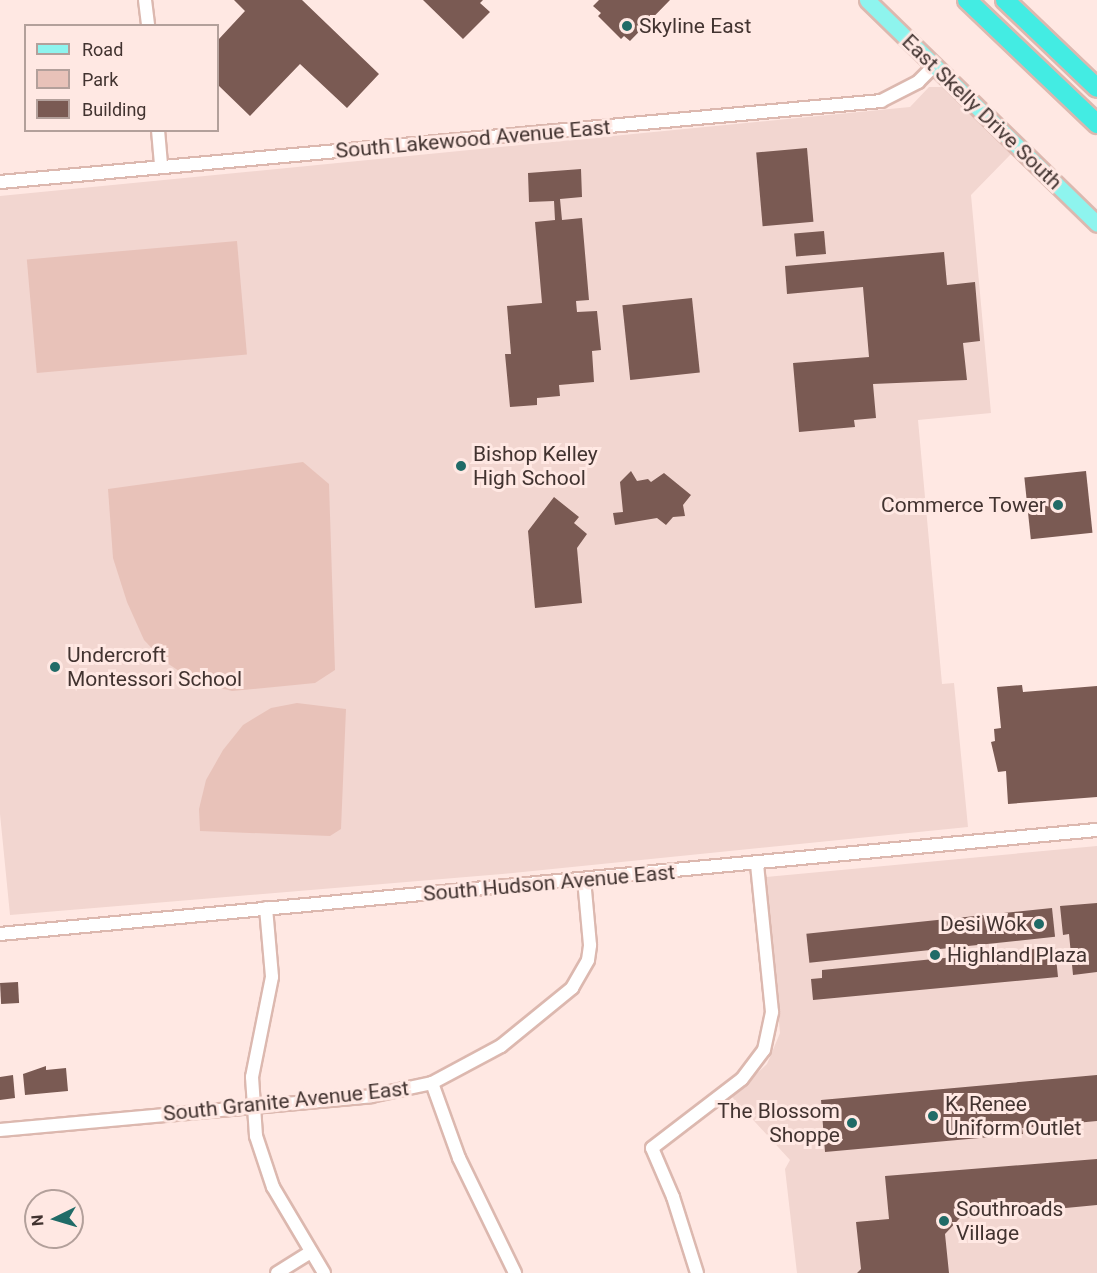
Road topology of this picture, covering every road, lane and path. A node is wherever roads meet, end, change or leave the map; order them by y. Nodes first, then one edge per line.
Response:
1 (146, 0) edge
2 (867, 0) edge
3 (967, 0) edge
4 (1005, 0) edge
5 (148, 24) edge
6 (934, 65) junction
7 (1097, 88) edge
8 (1097, 124) edge
9 (158, 132) edge
10 (161, 168) junction
11 (0, 182) edge
12 (1097, 224) edge
13 (1097, 830) edge
14 (757, 864) junction
15 (584, 879) junction
16 (266, 908) junction
17 (0, 932) edge
18 (432, 1083) junction
19 (253, 1107) junction
20 (0, 1130) edge
21 (311, 1252) junction
22 (277, 1273) edge
23 (324, 1273) edge
24 (515, 1273) edge
25 (698, 1273) edge

1 - 5 street
2 - 6 main road, East Skelly Drive South
3 - 8 highway
4 - 7 highway
6 - 10 street, South Lakewood Avenue East
6 - 12 main road, East Skelly Drive South
9 - 10 street
10 - 11 street, South Lakewood Avenue East
13 - 14 street, South Hudson Avenue East
14 - 15 street, South Hudson Avenue East
14 - 25 street
15 - 16 street, South Hudson Avenue East
15 - 18 street, South Granite Avenue East
16 - 17 street, South Hudson Avenue East
16 - 19 street
18 - 19 street, South Granite Avenue East
18 - 24 street
19 - 20 street, South Granite Avenue East
19 - 21 street
21 - 22 street
21 - 23 street

